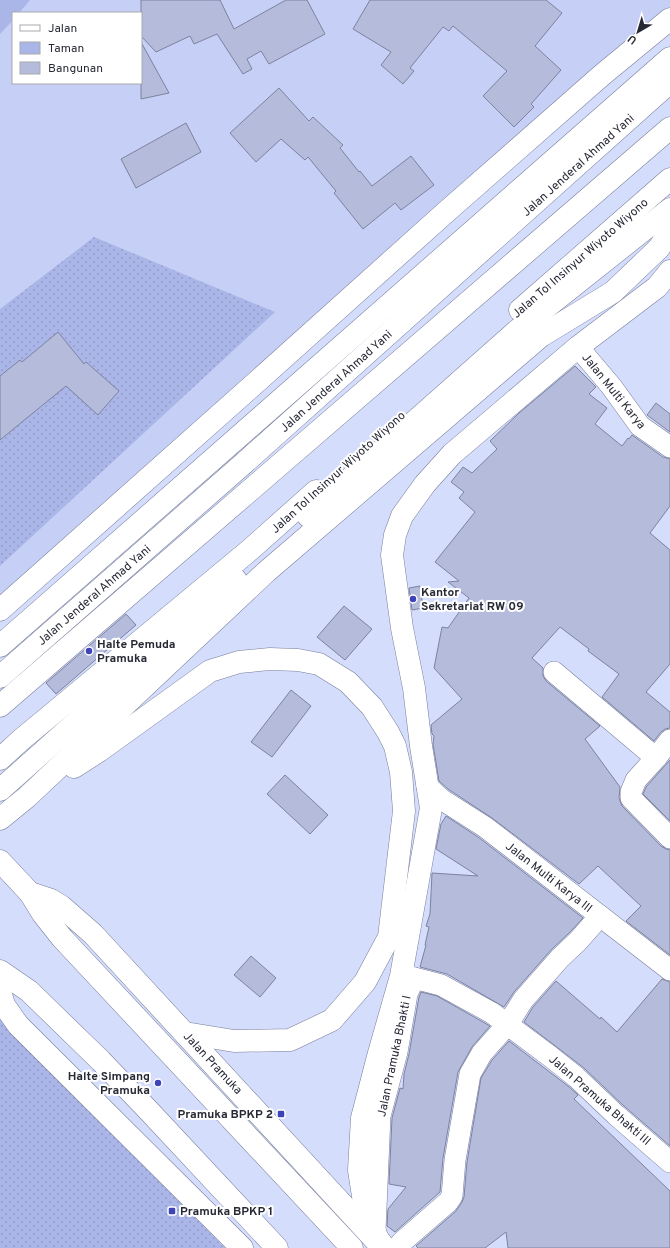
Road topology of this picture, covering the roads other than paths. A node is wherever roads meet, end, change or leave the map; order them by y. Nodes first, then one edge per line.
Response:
1 (670, 19) edge
2 (670, 58) edge
3 (670, 82) edge
4 (670, 128) edge
5 (670, 180) edge
6 (670, 209) edge
7 (670, 231) edge
8 (670, 271) edge
9 (578, 347) junction
10 (670, 447) edge
11 (0, 610) edge
12 (0, 646) edge
13 (554, 672) dead end
14 (0, 677) edge
15 (0, 706) edge
16 (670, 740) edge
17 (656, 758) junction
18 (0, 759) edge
19 (427, 786) junction
20 (0, 790) edge
21 (27, 797) junction
22 (0, 819) edge
23 (670, 838) edge
24 (0, 861) edge
25 (30, 894) junction
26 (600, 916) junction
27 (670, 970) edge
28 (0, 971) edge
29 (408, 977) junction
30 (0, 991) edge
31 (508, 1024) junction
32 (185, 1033) junction
33 (670, 1162) edge
34 (381, 1242) edge
35 (242, 1248) edge
36 (277, 1248) edge
37 (352, 1248) edge
38 (397, 1248) edge

1 - 11 main road
2 - 12 main road
3 - 14 main road, Jalan Jenderal Ahmad Yani
4 - 15 main road
5 - 18 main road, Jalan Tol Insinyur Wiyoto Wiyono
6 - 20 main road
7 - 21 main road
8 - 9 main road
9 - 10 street, Jalan Multi Karya
9 - 19 main road
13 - 17 street
16 - 17 street
17 - 23 street
19 - 26 street, Jalan Multi Karya III
19 - 29 main road
21 - 22 main road
21 - 32 main road
24 - 25 main road, Jalan Pramuka
25 - 32 main road, Jalan Pramuka
25 - 37 main road, Jalan Pramuka
26 - 27 street, Jalan Multi Karya III
26 - 31 street
28 - 36 main road
29 - 31 street, Jalan Pramuka Bhakti III
29 - 34 main road
30 - 35 main road
31 - 33 street, Jalan Pramuka Bhakti III
31 - 38 street
32 - 34 main road, Jalan Pramuka

